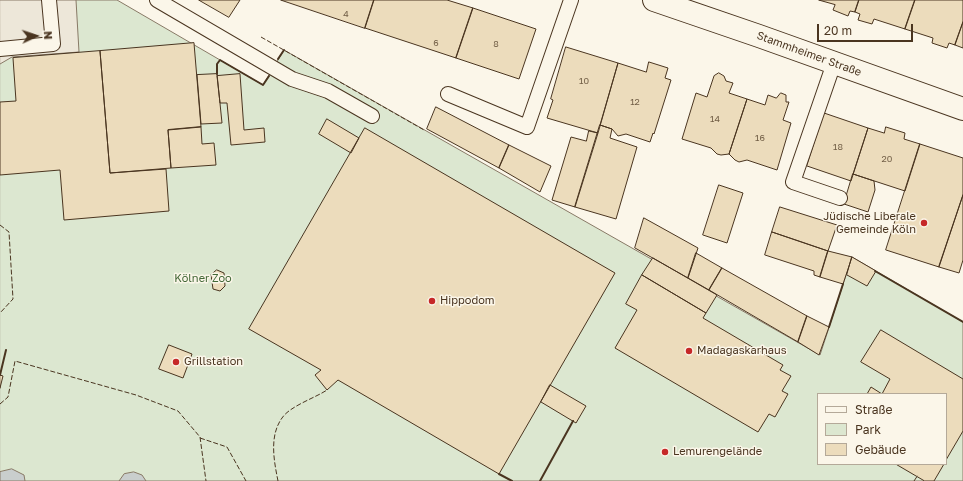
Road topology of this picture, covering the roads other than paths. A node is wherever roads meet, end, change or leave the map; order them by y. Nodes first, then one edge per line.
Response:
1 (49, 0) edge
2 (157, 0) edge
3 (571, 0) edge
4 (654, 0) edge
5 (0, 49) edge
6 (834, 63) junction
7 (448, 94) dead end
8 (963, 110) edge
9 (372, 116) dead end
10 (840, 198) dead end

1 - 5 lane
2 - 9 lane
3 - 7 lane
4 - 6 street, Stammheimer Straße
6 - 8 street, Stammheimer Straße
6 - 10 lane

